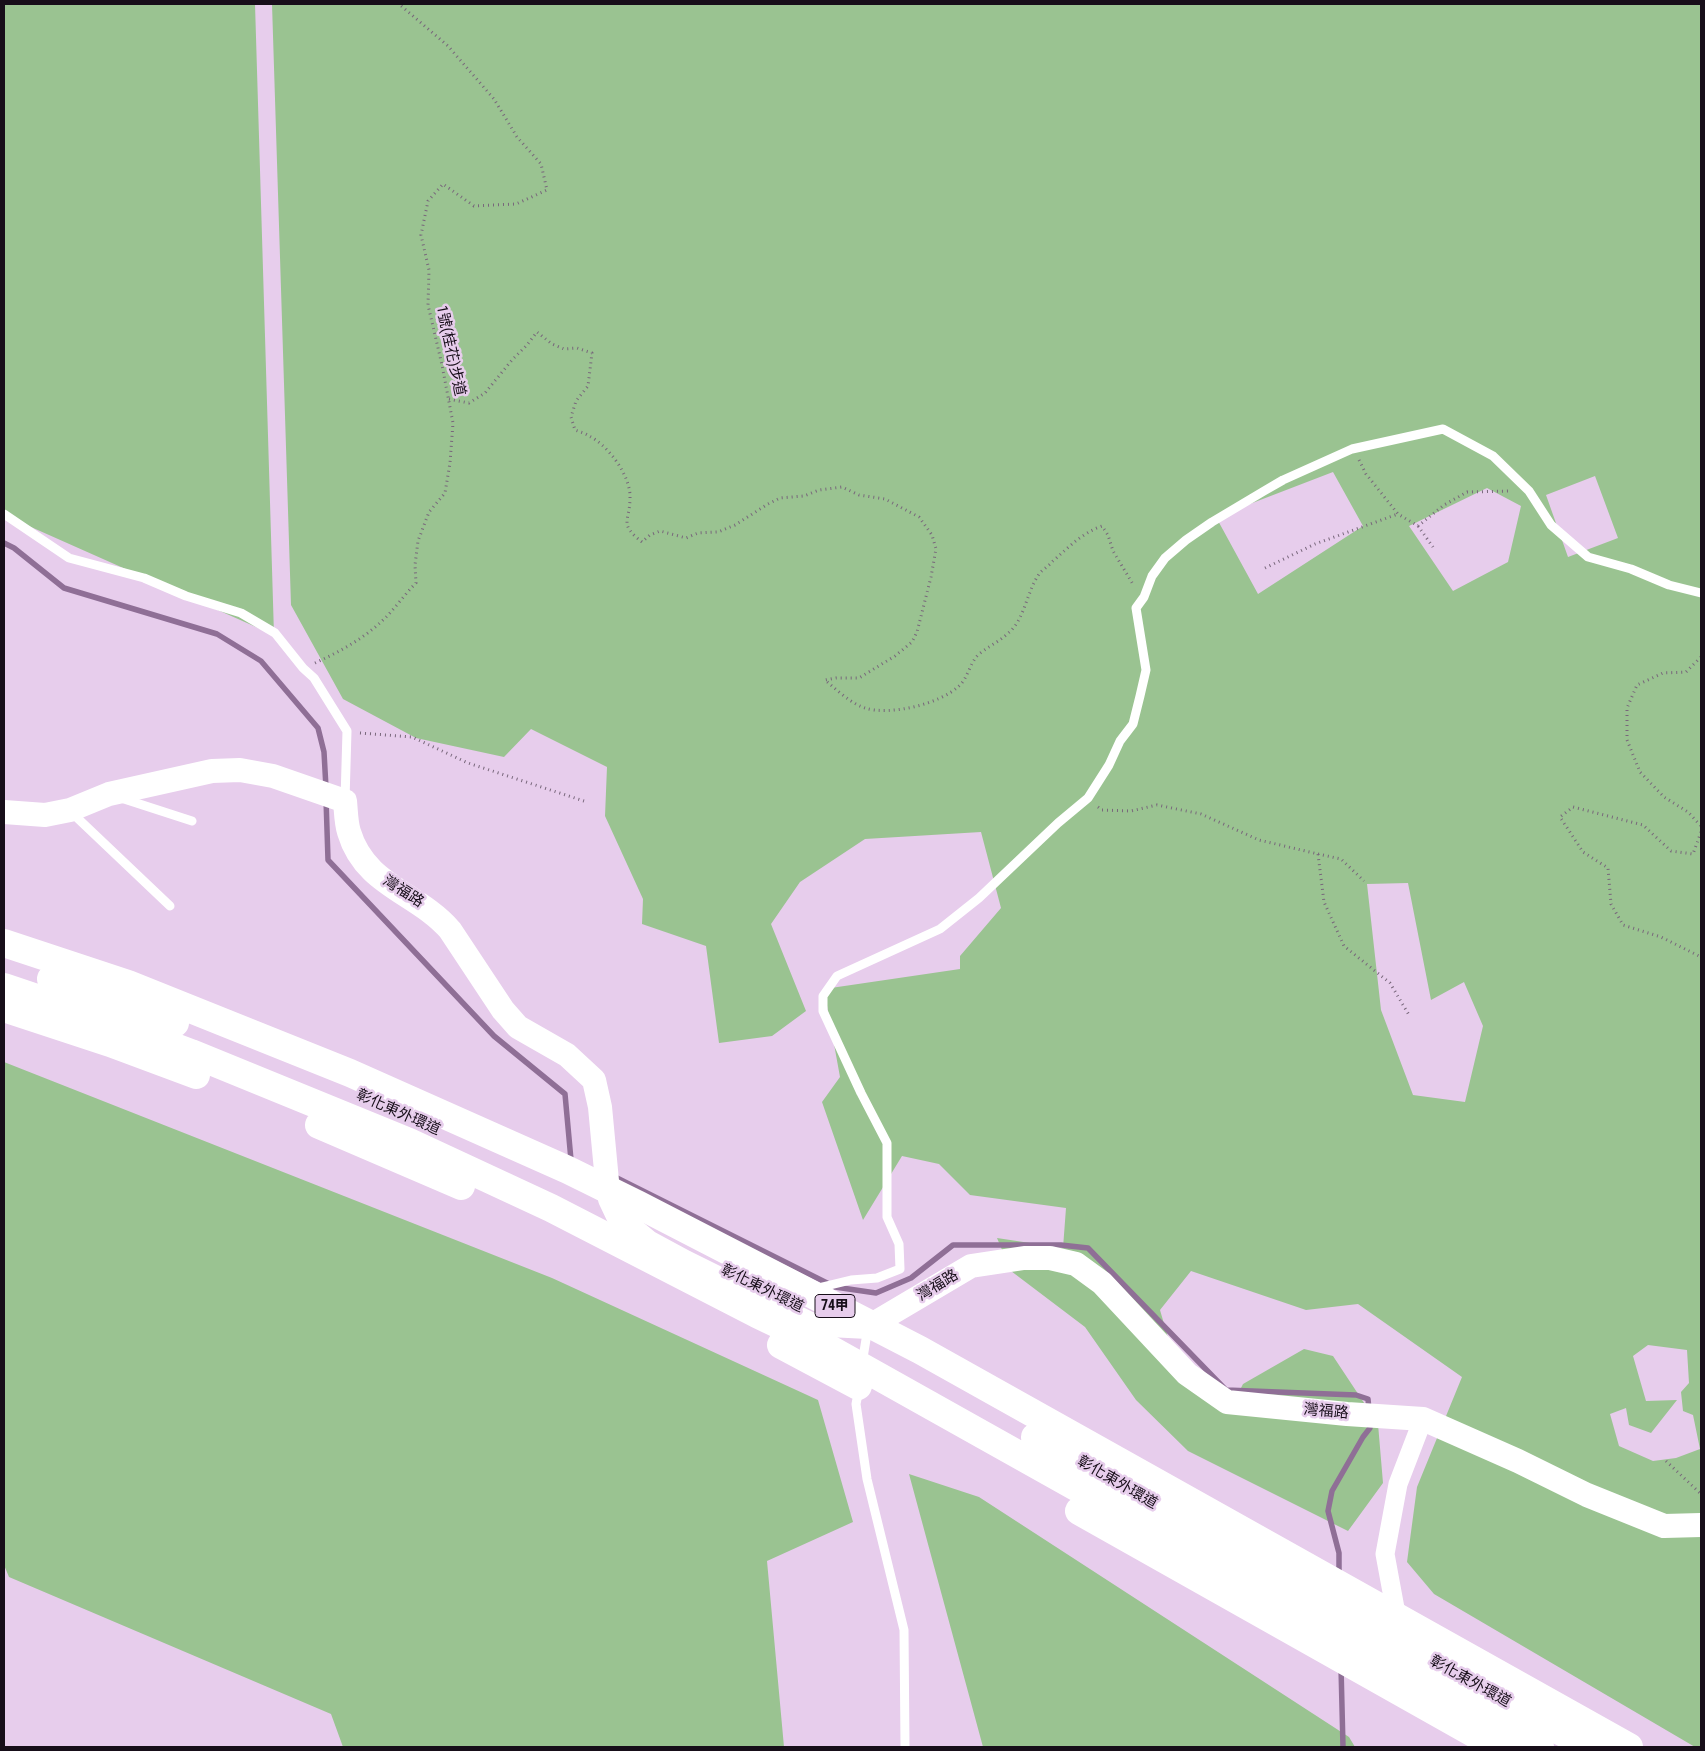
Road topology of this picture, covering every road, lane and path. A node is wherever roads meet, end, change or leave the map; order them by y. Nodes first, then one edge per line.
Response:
1 (399, 4) edge
2 (449, 399) junction
3 (1352, 449) junction
4 (1529, 492) junction
5 (4, 514) edge
6 (1398, 514) junction
7 (1418, 526) junction
8 (1433, 548) dead end
9 (1264, 568) dead end
10 (1701, 594) edge
11 (1144, 597) junction
12 (1701, 657) edge
13 (303, 668) junction
14 (347, 731) junction
15 (109, 794) junction
16 (1088, 798) junction
17 (345, 801) junction
18 (584, 802) dead end
19 (70, 810) junction
20 (4, 812) edge
21 (192, 822) dead end
22 (1701, 826) edge
23 (1701, 832) edge
24 (1318, 854) junction
25 (1364, 881) dead end
26 (170, 906) dead end
27 (4, 943) edge
28 (1701, 957) edge
29 (4, 962) edge
30 (4, 987) edge
31 (4, 1008) edge
32 (1409, 1015) dead end
33 (603, 1154) junction
34 (812, 1304) junction
35 (868, 1327) junction
36 (1423, 1419) junction
37 (1666, 1461) dead end
38 (1701, 1494) edge
39 (1701, 1525) edge
40 (905, 1747) edge
41 (1498, 1747) edge
42 (1540, 1747) edge
43 (1583, 1747) edge
44 (1590, 1747) edge
45 (1629, 1747) edge

1 - 2 path, 1號(桂花)步道
2 - 11 path
2 - 13 path, 1號(桂花)步道
3 - 4 lane
3 - 6 path
3 - 11 lane
4 - 7 path
4 - 10 lane
5 - 13 lane
6 - 7 path
6 - 9 path
7 - 8 path
11 - 16 lane
12 - 22 path
13 - 14 lane
14 - 17 lane
14 - 18 path
15 - 17 street
15 - 19 street
15 - 21 lane
16 - 24 path
16 - 34 lane
17 - 33 street, 灣福路
19 - 20 street
19 - 26 lane
23 - 28 path
24 - 25 path
24 - 32 path
27 - 45 main road, 74甲
29 - 44 main road, 彰化東外環道 / 74甲
30 - 42 main road, 彰化東外環道 / 74甲
31 - 41 main road
33 - 34 street, 灣福路
33 - 35 street, 灣福路
34 - 35 street, 灣福路
35 - 36 street, 灣福路
35 - 40 lane
36 - 39 street
36 - 43 street
37 - 38 path

